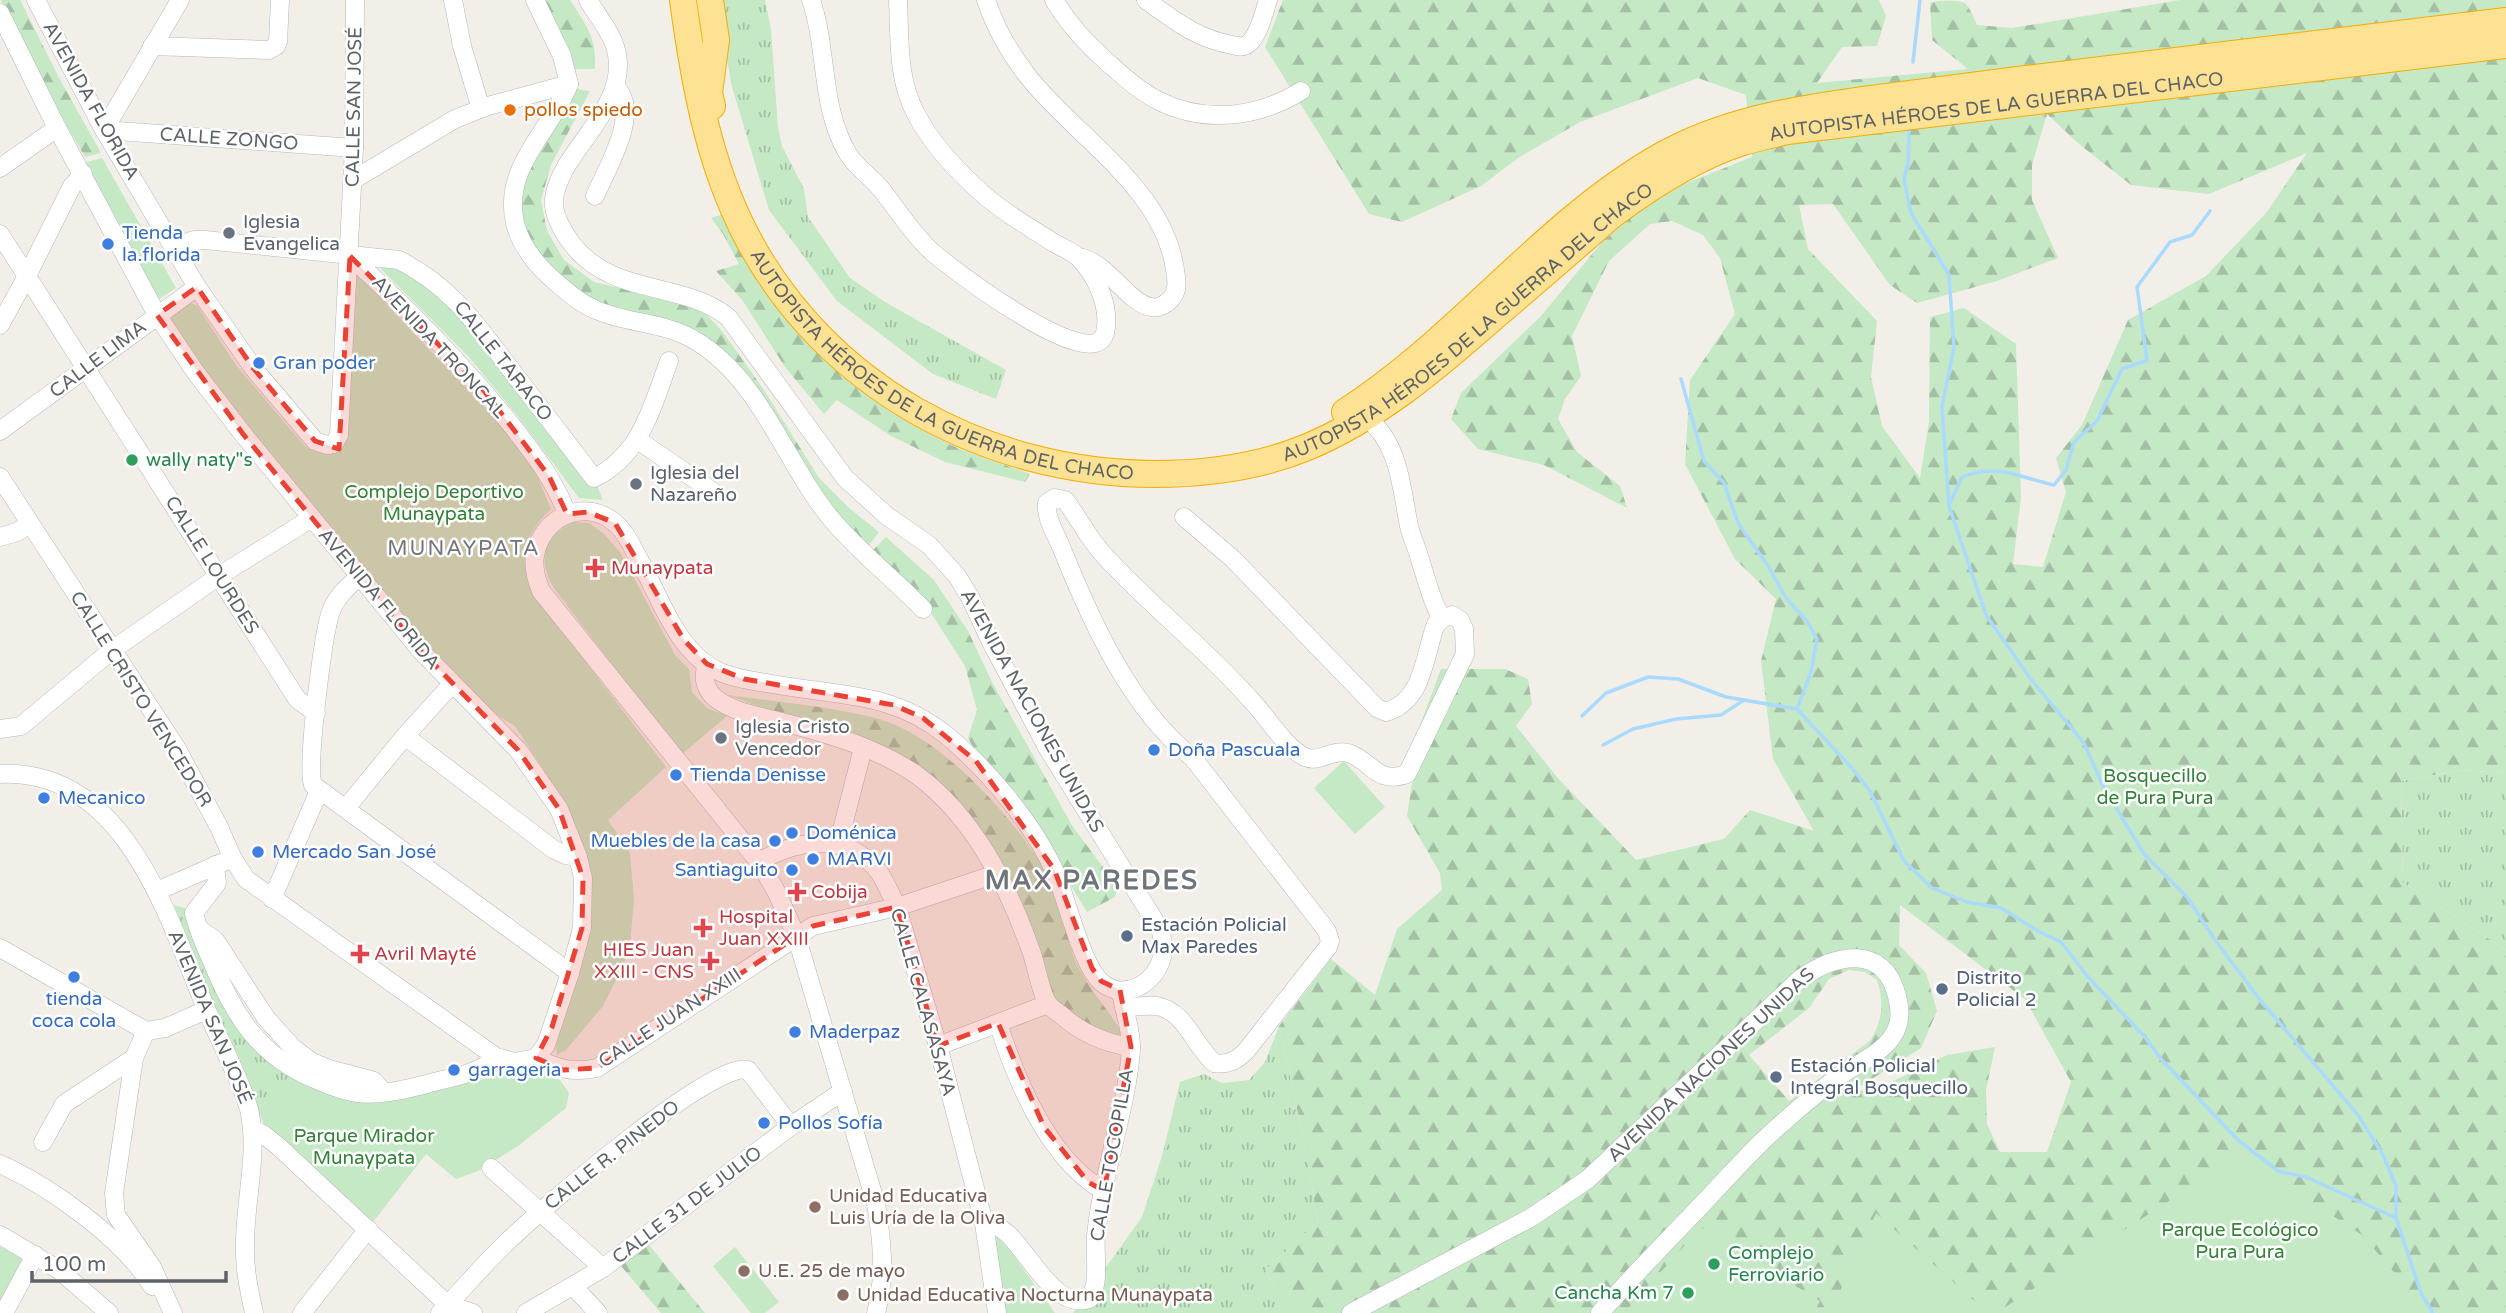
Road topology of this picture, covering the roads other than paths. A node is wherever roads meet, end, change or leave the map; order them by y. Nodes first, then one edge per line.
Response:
1 (36, 0) edge
2 (280, 0) edge
3 (355, 0) edge
4 (453, 0) edge
5 (535, 0) edge
6 (588, 0) edge
7 (683, 0) edge
8 (710, 0) edge
9 (811, 0) edge
10 (898, 0) edge
11 (986, 0) edge
12 (1054, 0) edge
13 (1146, 0) edge
14 (1268, 0) edge
15 (177, 1) edge
16 (0, 13) edge
17 (2506, 21) edge
18 (2506, 45) edge
19 (6, 46) edge
20 (152, 46) junction
21 (569, 84) junction
22 (615, 86) junction
23 (1301, 91) dead end
24 (481, 109) junction
25 (57, 128) junction
26 (104, 130) junction
27 (354, 148) junction
28 (0, 168) edge
29 (83, 174) junction
30 (353, 180) junction
31 (595, 196) dead end
32 (0, 234) edge
33 (175, 247) junction
34 (350, 256) junction
35 (1076, 256) junction
36 (27, 276) junction
37 (197, 287) junction
38 (157, 315) junction
39 (0, 325) edge
40 (668, 361) dead end
41 (86, 368) junction
42 (1366, 417) junction
43 (0, 431) edge
44 (638, 440) junction
45 (315, 441) joint
46 (0, 477) edge
47 (712, 491) dead end
48 (567, 513) junction
49 (1184, 517) dead end
50 (312, 518) junction
51 (30, 524) junction
52 (0, 537) edge
53 (219, 576) junction
54 (360, 576) junction
55 (923, 609) dead end
56 (1442, 619) junction
57 (112, 650) junction
58 (707, 664) junction
59 (452, 684) junction
60 (316, 713) junction
61 (0, 729) edge
62 (405, 736) junction
63 (863, 748) junction
64 (0, 774) edge
65 (319, 791) junction
66 (346, 808) junction
67 (838, 845) junction
68 (578, 856) junction
69 (224, 862) junction
70 (759, 862) junction
71 (999, 873) junction
72 (157, 891) junction
73 (272, 899) junction
74 (897, 906) junction
75 (796, 935) junction
76 (0, 948) edge
77 (570, 973) junction
78 (1122, 999) junction
79 (1048, 1003) junction
80 (206, 1010) junction
81 (998, 1023) junction
82 (146, 1031) junction
83 (938, 1046) junction
84 (1131, 1046) junction
85 (496, 1057) junction
86 (134, 1058) junction
87 (536, 1058) junction
88 (844, 1091) junction
89 (791, 1126) junction
90 (253, 1129) junction
91 (43, 1142) dead end
92 (1, 1162) edge
93 (491, 1168) dead end
94 (1104, 1191) junction
95 (539, 1212) junction
96 (984, 1223) junction
97 (368, 1229) junction
98 (0, 1235) edge
99 (35, 1255) junction
100 (603, 1268) junction
101 (576, 1290) junction
102 (444, 1309) edge
103 (3, 1313) edge
104 (109, 1313) edge
105 (171, 1313) edge
106 (254, 1313) edge
107 (303, 1313) edge
108 (472, 1313) edge
109 (526, 1313) edge
110 (579, 1313) edge
111 (598, 1313) edge
112 (876, 1313) edge
113 (997, 1313) edge
114 (1351, 1313) edge
115 (1600, 1313) edge

1 - 26 street, AVENIDA FLORIDA
2 - 20 street
3 - 27 street, CALLE SAN JOSÉ
4 - 24 street
5 - 21 street
6 - 22 street, AVENIDA NACIONES UNIDAS
7 - 42 highway, AUTOPISTA HÉROES DE LA GUERRA DEL CHACO
8 - 17 highway, AUTOPISTA HÉROES DE LA GUERRA DEL CHACO
9 - 35 street
10 - 35 street
11 - 35 street
12 - 23 street
13 - 14 street
15 - 20 street
16 - 19 street, AVENIDA FLORIDA
18 - 42 highway, AUTOPISTA HÉROES DE LA GUERRA DEL CHACO
19 - 25 street, AVENIDA FLORIDA
20 - 26 street
21 - 24 street
21 - 55 street
22 - 31 street
22 - 78 street, AVENIDA NACIONES UNIDAS
24 - 30 street
25 - 28 street
25 - 29 street, AVENIDA FLORIDA
26 - 27 street, CALLE ZONGO
26 - 33 street, AVENIDA FLORIDA
27 - 30 street, CALLE SAN JOSÉ
29 - 36 street
29 - 38 street, AVENIDA FLORIDA
30 - 34 street, CALLE SAN JOSÉ
32 - 36 street, CALLE LOURDES
33 - 34 street
33 - 37 street, AVENIDA FLORIDA
34 - 44 street, CALLE TARACO
34 - 45 street, CALLE SAN JOSÉ
34 - 48 street, AVENIDA TRONCAL
36 - 39 street
36 - 41 street, CALLE LOURDES
37 - 38 street, CALLE LIMA
37 - 45 street, AVENIDA FLORIDA
38 - 41 street, CALLE LIMA
38 - 50 street, AVENIDA FLORIDA
40 - 44 street
41 - 43 street, CALLE LIMA
41 - 53 street, CALLE LOURDES
42 - 56 street
44 - 47 street
46 - 51 street, CALLE CRISTO VENCEDOR
48 - 58 street
48 - 70 street
49 - 56 street
50 - 53 street
50 - 54 street, AVENIDA FLORIDA
51 - 52 street
51 - 57 street, CALLE CRISTO VENCEDOR
53 - 57 street
53 - 60 street, CALLE LOURDES
54 - 59 street, AVENIDA FLORIDA
54 - 60 street
56 - 78 street
57 - 61 street
57 - 69 street, CALLE CRISTO VENCEDOR
58 - 63 street
58 - 78 street
59 - 62 street
59 - 68 street, AVENIDA FLORIDA
60 - 65 street
62 - 66 street
62 - 68 street
63 - 67 street
63 - 71 street
64 - 72 street, AVENIDA SAN JOSÉ
65 - 66 street
65 - 73 street
66 - 77 street
67 - 70 street, CALLE CALASASAYA
67 - 74 street, CALLE CALASASAYA
68 - 77 street, AVENIDA FLORIDA
69 - 72 street
69 - 73 street, CALLE CRISTO VENCEDOR
69 - 85 street
70 - 75 street
71 - 74 street, CALLE JUAN XXIII
71 - 79 street
72 - 80 street, AVENIDA SAN JOSÉ
73 - 85 street, CALLE CRISTO VENCEDOR
74 - 75 street, CALLE JUAN XXIII
74 - 83 street, CALLE CALASASAYA
75 - 87 street, CALLE JUAN XXIII
75 - 88 street
76 - 82 street
77 - 87 street, AVENIDA FLORIDA
78 - 84 street, CALLE TOCOPILLA
79 - 81 street
79 - 84 street
80 - 82 street
80 - 90 street, AVENIDA SAN JOSÉ
81 - 83 street
81 - 94 street
82 - 86 street
83 - 96 street, CALLE CALASASAYA
84 - 94 street, CALLE TOCOPILLA
85 - 87 street
86 - 91 street
86 - 105 street
88 - 89 street, CALLE 31 DE JULIO
88 - 112 street
89 - 95 street, CALLE R. PINEDO
89 - 100 street, CALLE 31 DE JULIO
90 - 97 street
90 - 106 street, AVENIDA SAN JOSÉ
92 - 105 street
93 - 95 street
94 - 96 street, CALLE TOCOPILLA
95 - 100 street
95 - 102 street, CALLE R. PINEDO
96 - 113 street, CALLE CALASASAYA
97 - 102 street
97 - 107 street
98 - 99 street
99 - 103 street
99 - 104 street
100 - 101 street, CALLE 31 DE JULIO
101 - 109 street, CALLE 31 DE JULIO
101 - 110 street
101 - 111 street
102 - 108 street
114 - 115 street, AVENIDA NACIONES UNIDAS

